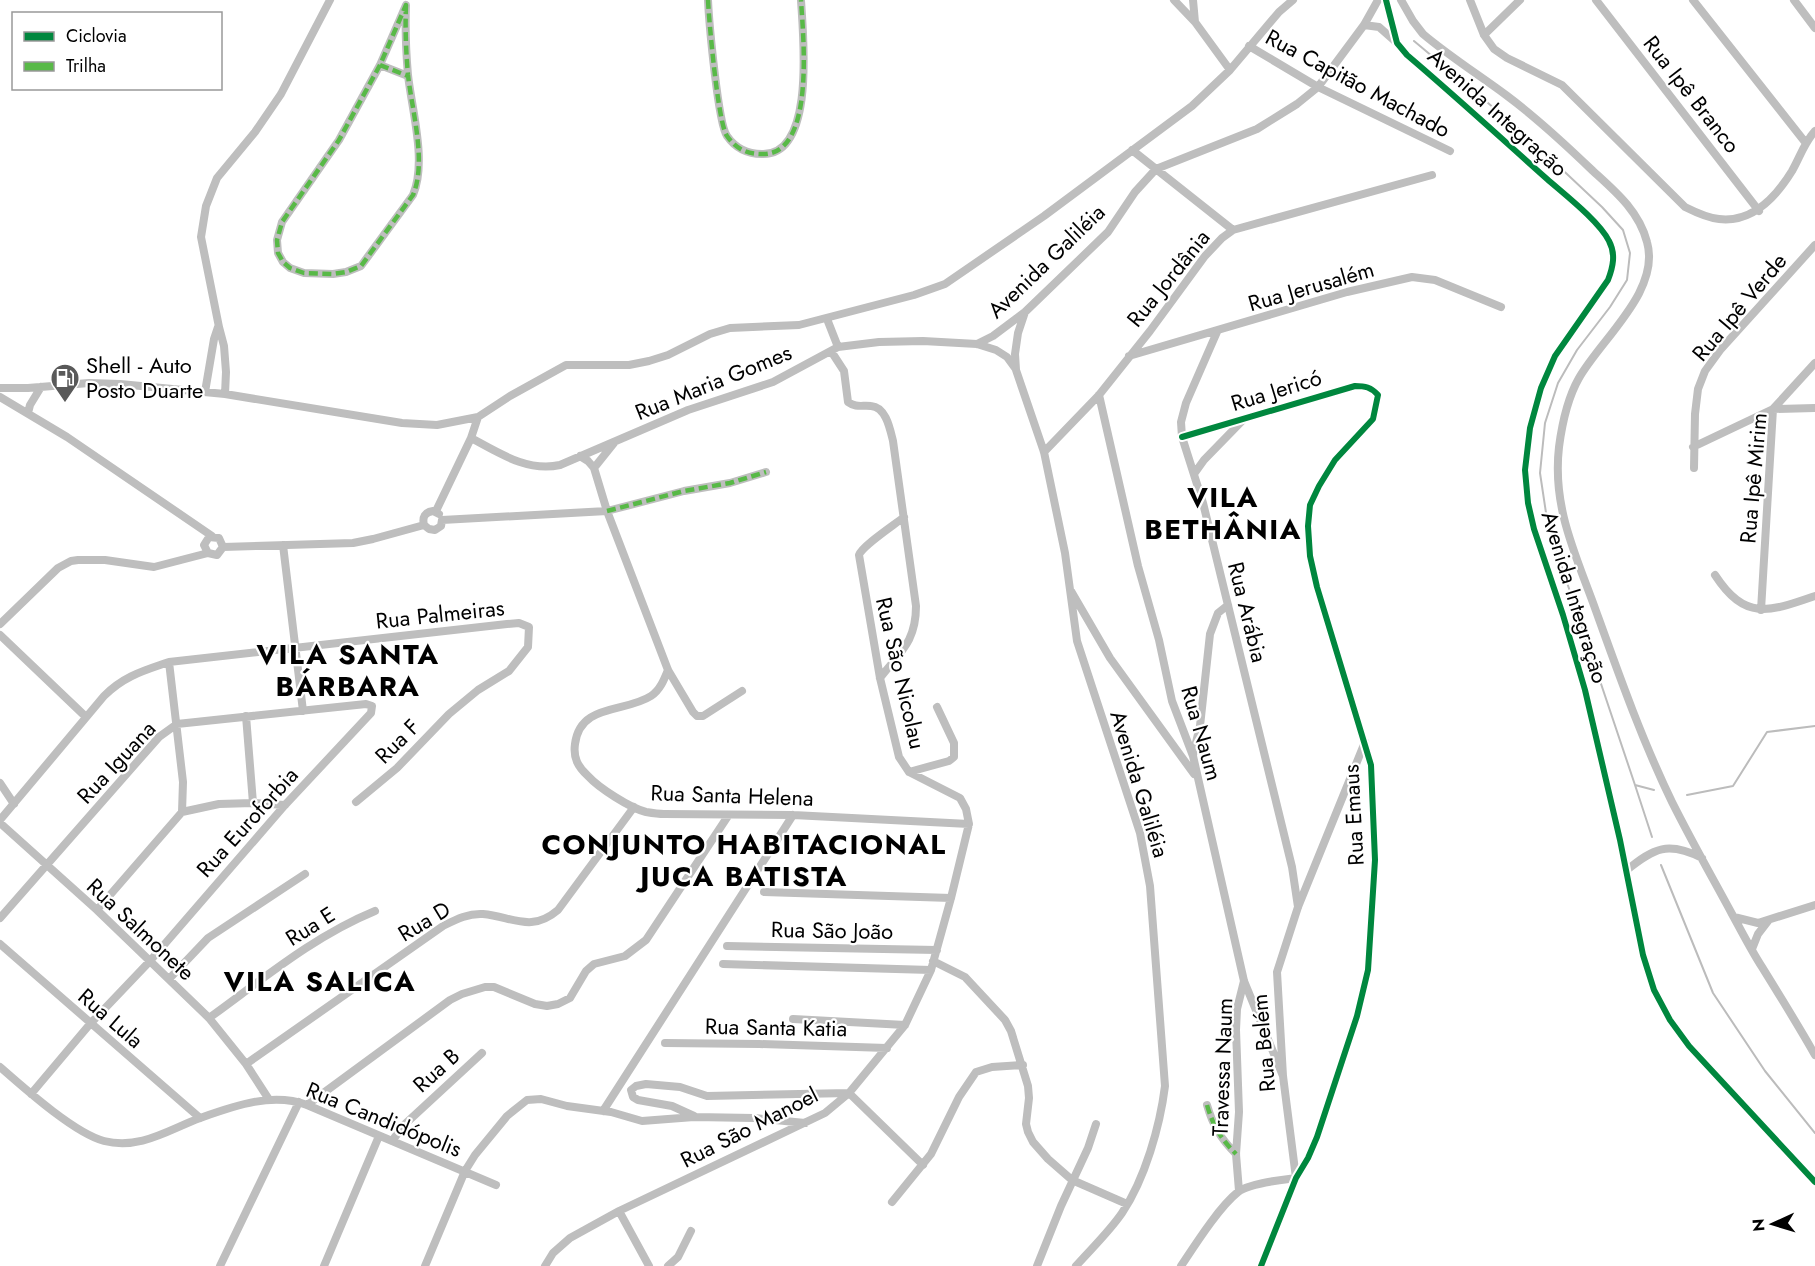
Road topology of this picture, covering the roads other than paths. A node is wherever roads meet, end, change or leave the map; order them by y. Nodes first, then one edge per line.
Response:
1 (330, 0) edge
2 (708, 0) edge
3 (801, 0) edge
4 (1174, 0) edge
5 (1193, 0) edge
6 (1293, 0) edge
7 (1378, 0) edge
8 (1386, 0) edge
9 (1401, 0) edge
10 (1470, 0) edge
11 (1520, 0) edge
12 (1596, 0) edge
13 (1693, 0) edge
14 (1794, 0) edge
15 (407, 3) edge
16 (1195, 22) junction
17 (1364, 25) junction
18 (1815, 28) edge
19 (1484, 35) junction
20 (1397, 43) junction
21 (1249, 46) junction
22 (380, 65) junction
23 (1230, 70) junction
24 (408, 76) junction
25 (1318, 87) junction
26 (1815, 131) edge
27 (1805, 142) junction
28 (1132, 150) junction
29 (1450, 151) dead end
30 (1156, 169) junction
31 (1432, 175) dead end
32 (1759, 211) junction
33 (1233, 230) junction
34 (1815, 244) edge
35 (1501, 307) dead end
36 (1026, 312) junction
37 (827, 320) junction
38 (219, 327) junction
39 (1217, 332) junction
40 (977, 344) junction
41 (835, 349) junction
42 (1129, 356) junction
43 (1815, 363) edge
44 (1016, 370) junction
45 (41, 387) junction
46 (0, 388) edge
47 (205, 392) junction
48 (225, 394) junction
49 (1099, 395) junction
50 (1378, 395) joint
51 (0, 397) edge
52 (1815, 408) edge
53 (1773, 409) junction
54 (28, 413) junction
55 (478, 417) junction
56 (1245, 419) junction
57 (1182, 437) junction
58 (471, 438) junction
59 (617, 440) junction
60 (1694, 447) junction
61 (1044, 452) junction
62 (580, 456) junction
63 (594, 468) junction
64 (1694, 468) dead end
65 (766, 472) dead end
66 (1194, 474) junction
67 (436, 511) junction
68 (607, 511) junction
69 (904, 517) junction
70 (442, 520) junction
71 (424, 525) junction
72 (212, 536) junction
73 (283, 545) junction
74 (223, 547) junction
75 (208, 553) junction
76 (1715, 575) dead end
77 (1069, 588) junction
78 (1815, 596) edge
79 (1228, 605) junction
80 (1761, 610) junction
81 (0, 624) edge
82 (529, 627) joint
83 (0, 634) edge
84 (297, 648) junction
85 (169, 662) junction
86 (669, 670) junction
87 (880, 678) junction
88 (742, 691) dead end
89 (937, 707) dead end
90 (373, 708) joint
91 (303, 711) junction
92 (246, 716) junction
93 (86, 717) junction
94 (177, 724) junction
95 (1365, 742) junction
96 (1193, 756) junction
97 (909, 772) junction
98 (1197, 778) junction
99 (0, 783) edge
100 (253, 802) junction
101 (356, 802) dead end
102 (14, 804) junction
103 (285, 805) junction
104 (634, 807) junction
105 (182, 812) junction
106 (793, 815) junction
107 (728, 816) junction
108 (0, 822) edge
109 (969, 824) junction
110 (1702, 858) junction
111 (46, 867) junction
112 (1627, 870) junction
113 (305, 874) dead end
114 (764, 892) dead end
115 (951, 898) junction
116 (1815, 905) edge
117 (1298, 907) junction
118 (97, 910) junction
119 (375, 911) dead end
120 (1734, 917) junction
121 (0, 918) edge
122 (1769, 921) junction
123 (0, 944) edge
124 (727, 946) dead end
125 (937, 950) junction
126 (1752, 950) junction
127 (150, 961) junction
128 (723, 964) dead end
129 (932, 966) junction
130 (169, 979) junction
131 (1244, 981) junction
132 (209, 1018) junction
133 (793, 1019) dead end
134 (90, 1024) junction
135 (905, 1025) junction
136 (665, 1043) dead end
137 (887, 1048) junction
138 (482, 1053) dead end
139 (1815, 1055) edge
140 (246, 1064) junction
141 (1023, 1065) junction
142 (0, 1067) edge
143 (1283, 1076) junction
144 (849, 1092) junction
145 (31, 1094) junction
146 (268, 1098) junction
147 (303, 1103) junction
148 (1208, 1105) dead end
149 (603, 1111) junction
150 (694, 1116) junction
151 (200, 1118) junction
152 (805, 1123) junction
153 (1096, 1124) dead end
154 (379, 1136) junction
155 (392, 1141) junction
156 (1236, 1154) junction
157 (923, 1165) junction
158 (465, 1171) junction
159 (1296, 1178) junction
160 (1072, 1180) junction
161 (1815, 1182) edge
162 (496, 1185) dead end
163 (1239, 1191) junction
164 (892, 1202) dead end
165 (1127, 1204) junction
166 (619, 1211) junction
167 (691, 1231) dead end
168 (220, 1266) edge
169 (324, 1266) edge
170 (424, 1266) edge
171 (545, 1266) edge
172 (649, 1266) edge
173 (668, 1266) edge
174 (1038, 1266) edge
175 (1076, 1266) edge
176 (1181, 1266) edge
177 (1261, 1266) edge

1 - 38 street
2 - 3 street
4 - 16 street
5 - 16 street
6 - 21 street
7 - 17 street, Avenida Galiléia
8 - 20 street, Avenida Integração
9 - 110 street, Avenida Integração
10 - 19 street
11 - 19 street
12 - 32 street, Rua Ipê Branco
13 - 27 street
14 - 18 street
15 - 22 street
15 - 24 street
16 - 23 street
17 - 20 street
17 - 25 street, Avenida Galiléia
19 - 32 street
20 - 112 street, Avenida Integração
21 - 23 street
21 - 25 street, Rua Capitão Machado
22 - 24 street
22 - 24 street
23 - 28 street
25 - 29 street, Rua Capitão Machado
25 - 30 street, Avenida Galiléia
26 - 27 street
27 - 32 street
28 - 30 street
28 - 37 street
30 - 33 street
30 - 36 street, Avenida Galiléia
31 - 33 street, Rua Jordânia
33 - 42 street, Rua Jordânia
34 - 60 street, Rua Ipê Verde
35 - 39 street, Rua Jerusalém
36 - 40 street, Avenida Galiléia
36 - 44 street
37 - 41 street
37 - 55 street
38 - 47 street
38 - 48 street
39 - 42 street, Rua Jerusalém
39 - 57 street, Rua Arábia
40 - 41 street, Rua Maria Gomes
40 - 44 street
41 - 59 street, Rua Maria Gomes
41 - 69 street
42 - 49 street, Rua Jordânia
43 - 53 street, Rua Ipê Mirim
44 - 61 street, Avenida Galiléia
45 - 46 street
45 - 47 street
45 - 54 street
47 - 48 street
48 - 55 street
49 - 61 street, Rua Jordânia
49 - 96 street, Rua Naum
50 - 56 street, Rua Jericó
50 - 95 street, Rua Emaus
51 - 54 street
52 - 53 street
53 - 60 street
53 - 80 street, Rua Ipê Mirim
54 - 72 street
55 - 58 street
56 - 57 street, Rua Jericó
56 - 66 street, Rua Jericó
57 - 66 street, Rua Arábia
58 - 62 street, Rua Maria Gomes
58 - 67 street
59 - 62 street, Rua Maria Gomes
59 - 63 street
60 - 64 street, Rua Ipê Verde
61 - 77 street, Avenida Galiléia
62 - 63 street
63 - 68 street
65 - 68 street
66 - 79 street, Rua Arábia
67 - 70 street
67 - 71 street
68 - 70 street
68 - 86 street
69 - 87 street
69 - 87 street, Rua São Nicolau
70 - 71 street
71 - 73 street
72 - 74 street
72 - 75 street
73 - 74 street
73 - 84 street
74 - 75 street
75 - 81 street
76 - 80 street
77 - 98 street
77 - 165 street, Avenida Galiléia
78 - 80 street
79 - 96 street
79 - 117 street, Rua Arábia
82 - 84 street, Rua Palmeiras
82 - 101 street, Rua F
83 - 93 street
84 - 85 street, Rua Palmeiras
84 - 91 street
85 - 93 street, Rua Palmeiras
85 - 94 street
86 - 88 street
86 - 104 street, Rua Santa Helena
87 - 97 street, Rua São Nicolau
89 - 97 street
90 - 91 street, Rua Iguana
90 - 103 street, Rua Euroforbia
91 - 92 street, Rua Iguana
92 - 94 street, Rua Iguana
92 - 100 street
93 - 102 street, Rua Palmeiras
94 - 105 street
94 - 111 street, Rua Iguana
95 - 117 street, Rua Belém
95 - 159 street, Rua Emaus
96 - 98 street, Rua Naum
97 - 109 street, Rua São Nicolau
98 - 131 street, Rua Naum
99 - 102 street
100 - 103 street
100 - 105 street
102 - 108 street, Rua Palmeiras
103 - 127 street, Rua Euroforbia
104 - 107 street, Rua Santa Helena
104 - 140 street, Rua D
105 - 118 street
106 - 107 street, Rua Santa Helena
106 - 109 street, Rua Santa Helena
106 - 149 street
107 - 147 street
108 - 111 street, Rua Salmonete
109 - 115 street, Rua São Manoel
110 - 112 street
110 - 120 street, Avenida Integração
111 - 118 street, Rua Salmonete
111 - 121 street, Rua Iguana
112 - 161 street, Avenida Integração
113 - 130 street
114 - 115 street
115 - 125 street, Rua São Manoel
116 - 122 street
117 - 143 street, Rua Belém
118 - 127 street, Rua Salmonete
119 - 132 street, Rua E
120 - 122 street
120 - 126 street, Avenida Integração
122 - 126 street
123 - 134 street, Rua Lula
124 - 125 street, Rua São João
125 - 129 street, Rua São Manoel
126 - 139 street, Avenida Integração
127 - 130 street, Rua Salmonete
127 - 134 street, Rua Euroforbia
128 - 129 street, Rua São João
129 - 135 street, Rua São Manoel
129 - 141 street
130 - 132 street, Rua Salmonete
131 - 143 street, Rua Naum
131 - 156 street, Travessa Naum
132 - 140 street, Rua Salmonete
133 - 135 street, Rua Santa Katia
134 - 145 street, Rua Euroforbia
134 - 151 street, Rua Lula
135 - 137 street, Rua São Manoel
136 - 137 street, Rua Santa Katia
137 - 144 street, Rua São Manoel
138 - 155 street, Rua B
140 - 146 street, Rua Salmonete
141 - 157 street
141 - 160 street
142 - 145 street, Rua Candidópolis
143 - 159 street, Rua Belém
144 - 150 street
144 - 152 street, Rua São Manoel
144 - 157 street
145 - 151 street, Rua Candidópolis
146 - 147 street, Rua Candidópolis
146 - 151 street, Rua Candidópolis
147 - 154 street, Rua Candidópolis
147 - 168 street
148 - 156 street, Travessa Naum
149 - 150 street
149 - 158 street
150 - 152 street
152 - 166 street, Rua São Manoel
153 - 160 street
154 - 155 street, Rua Candidópolis
154 - 169 street
155 - 158 street, Rua Candidópolis
156 - 163 street, Travessa Naum
157 - 164 street
158 - 162 street, Rua Candidópolis
158 - 170 street
159 - 163 street
159 - 177 street, Rua Emaus
160 - 165 street
160 - 174 street
163 - 176 street
165 - 175 street, Avenida Galiléia
166 - 171 street, Rua São Manoel
166 - 172 street
167 - 173 street

